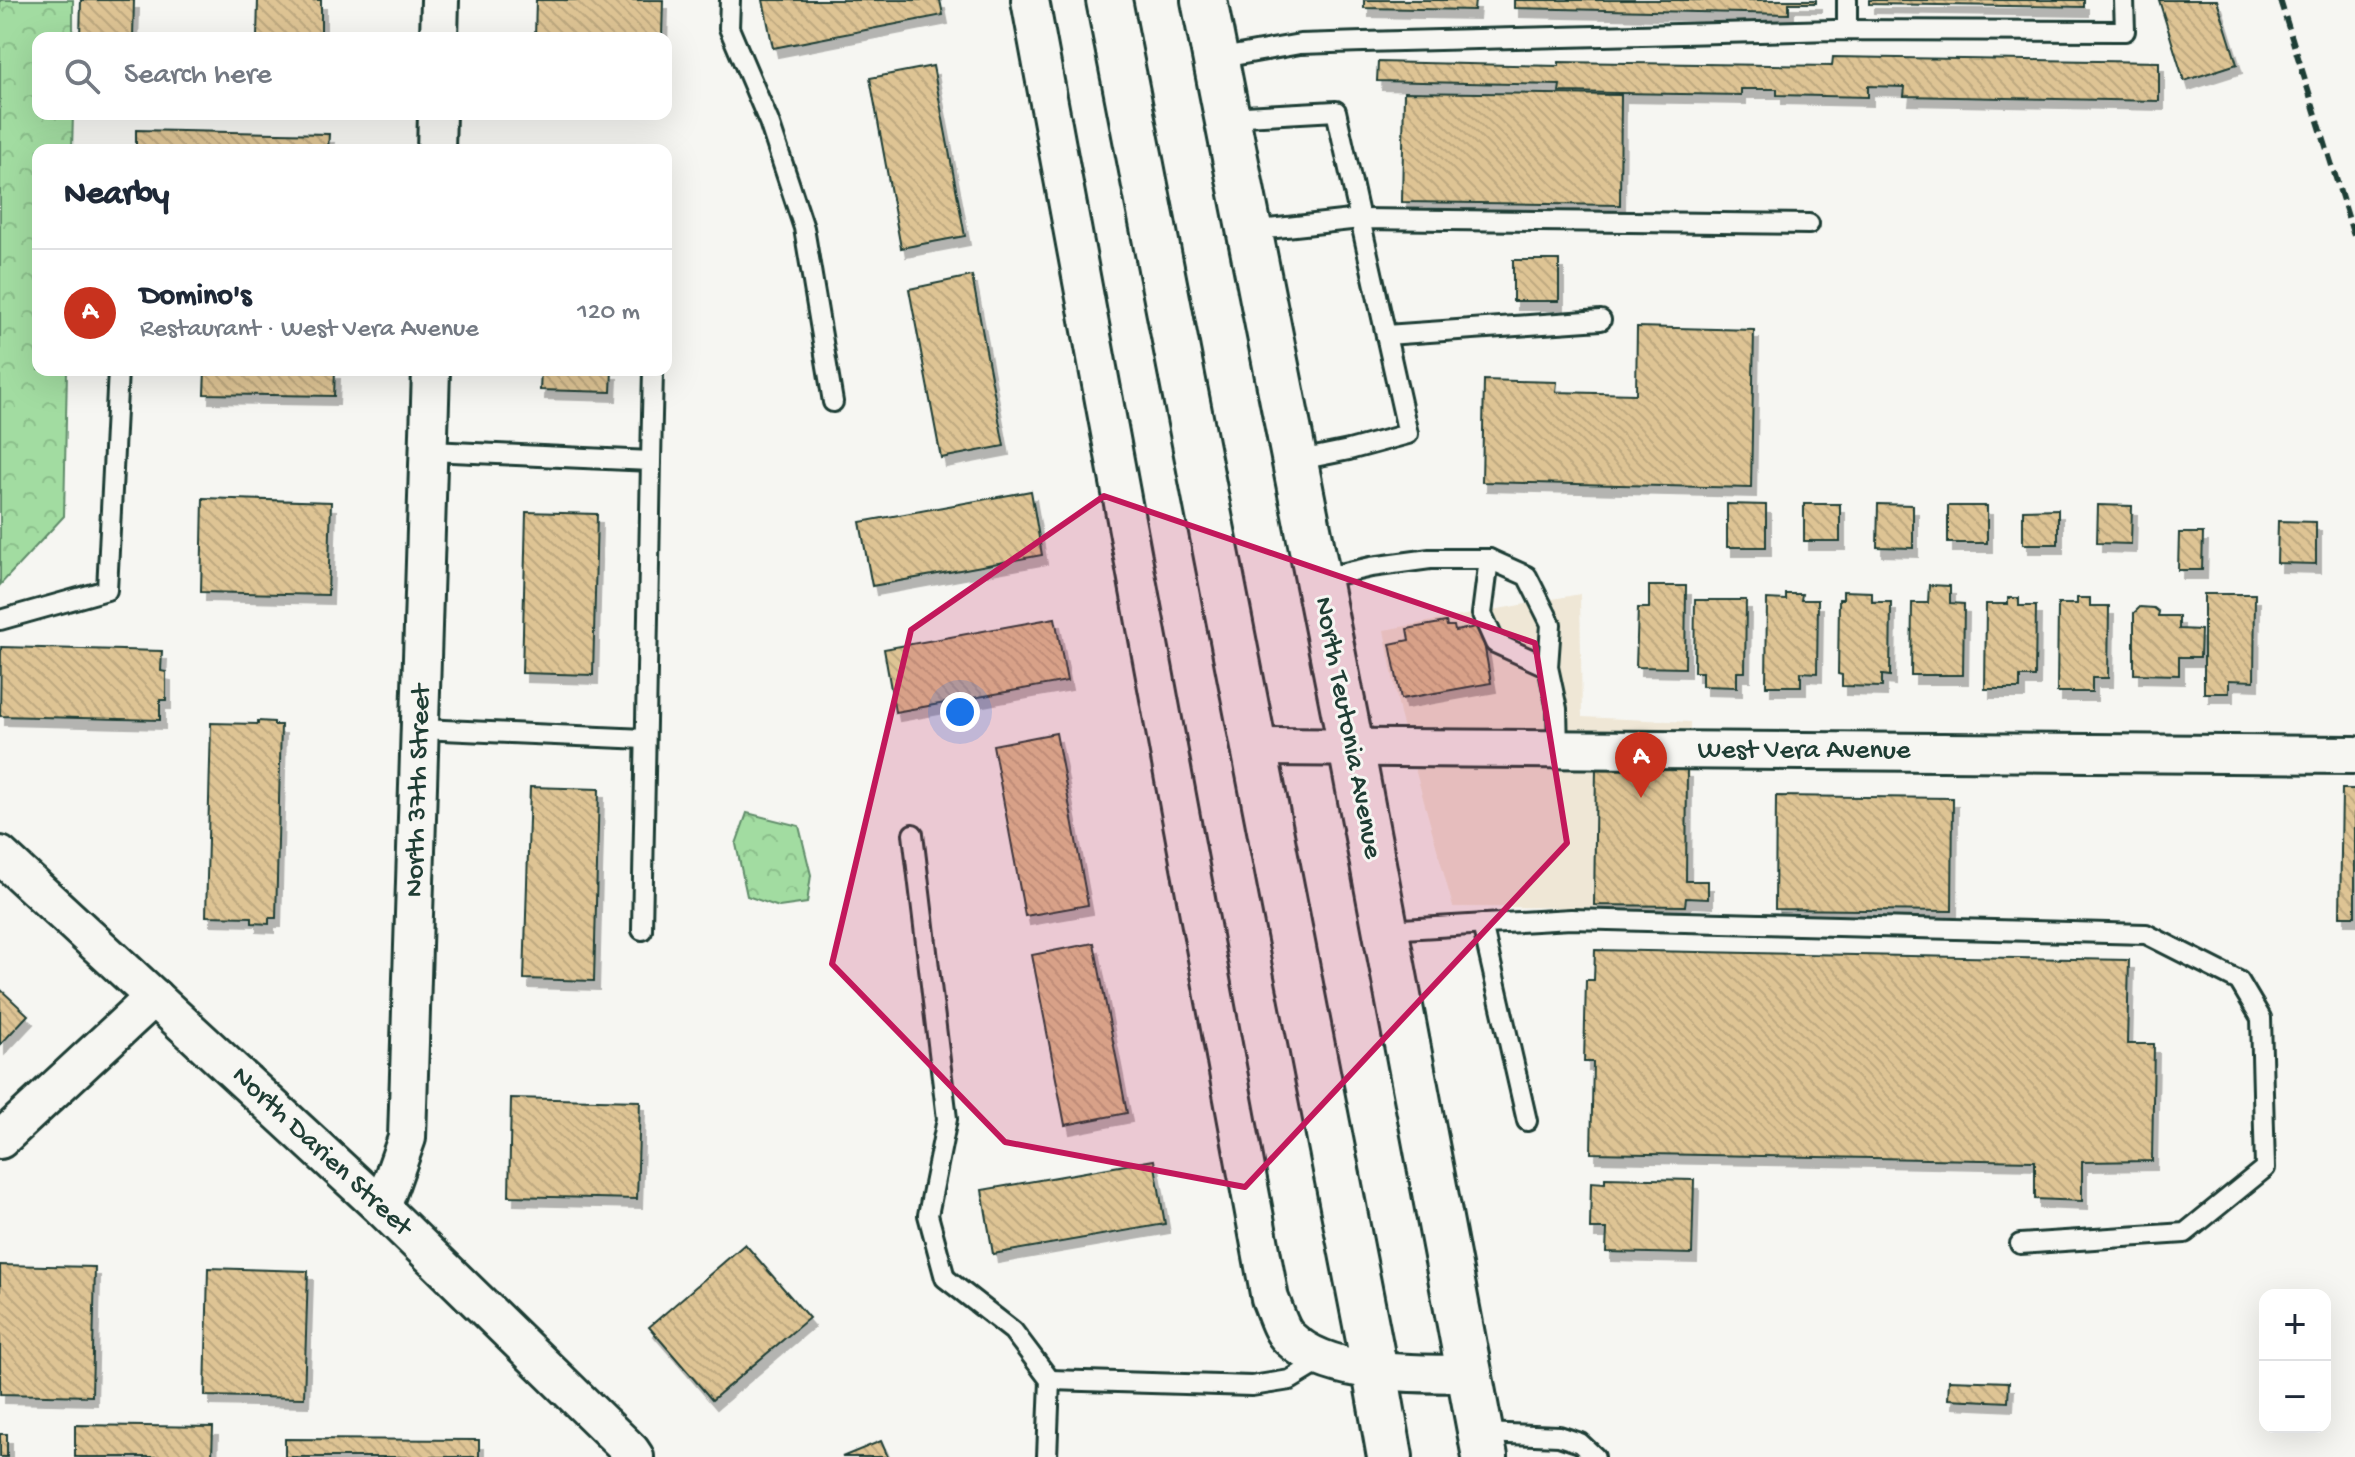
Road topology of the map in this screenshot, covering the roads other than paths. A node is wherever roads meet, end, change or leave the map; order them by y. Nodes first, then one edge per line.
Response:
1 (440, 0) edge
2 (730, 0) edge
3 (1030, 0) edge
4 (1109, 0) edge
5 (1204, 0) edge
6 (1847, 0) edge
7 (2124, 0) edge
8 (1847, 30) junction
9 (439, 32) edge
10 (1216, 59) junction
11 (1227, 117) junction
12 (437, 120) edge
13 (436, 144) edge
14 (1360, 219) junction
15 (1809, 224) dead end
16 (1249, 231) junction
17 (1601, 320) dead end
18 (1386, 335) junction
19 (118, 376) edge
20 (431, 376) edge
21 (653, 376) edge
22 (833, 402) dead end
23 (430, 451) junction
24 (651, 461) junction
25 (1295, 461) junction
26 (1489, 559) junction
27 (1318, 579) junction
28 (0, 620) edge
29 (1548, 667) junction
30 (421, 729) junction
31 (645, 739) junction
32 (1252, 747) junction
33 (1351, 747) junction
34 (1558, 749) junction
35 (2355, 755) edge
36 (913, 834) dead end
37 (0, 855) edge
38 (1482, 924) junction
39 (642, 930) dead end
40 (1386, 930) junction
41 (154, 997) junction
42 (1527, 1121) dead end
43 (0, 1140) edge
44 (382, 1208) junction
45 (2020, 1244) dead end
46 (1323, 1360) junction
47 (1375, 1371) junction
48 (1470, 1374) junction
49 (1050, 1380) junction
50 (1482, 1445) edge
51 (635, 1457) edge
52 (1047, 1457) edge
53 (1390, 1457) edge
54 (1595, 1457) edge

1 - 9 street
2 - 22 lane
3 - 46 street
4 - 32 main road
5 - 10 main road, North Teutonia Avenue
6 - 8 lane
7 - 8 lane
8 - 10 lane
10 - 11 main road, North Teutonia Avenue
11 - 14 lane
11 - 16 main road, North Teutonia Avenue
12 - 13 street
14 - 15 lane
14 - 16 lane
14 - 18 lane
16 - 25 main road, North Teutonia Avenue
17 - 18 lane
18 - 25 lane
19 - 28 lane
20 - 23 street, North 37th Street
21 - 24 lane
23 - 24 lane
23 - 30 street, North 37th Street
24 - 31 lane
25 - 27 main road, North Teutonia Avenue
26 - 27 lane
26 - 29 lane
26 - 29 lane
27 - 33 main road, North Teutonia Avenue
29 - 34 lane
30 - 31 lane
30 - 44 street, North 37th Street
31 - 39 lane
32 - 33 street, West Vera Avenue
32 - 47 main road
33 - 34 street, West Vera Avenue
33 - 40 main road, North Teutonia Avenue
34 - 35 street, West Vera Avenue
36 - 49 lane
37 - 41 street, North Darien Street
38 - 40 lane
38 - 42 lane
38 - 45 lane
40 - 48 main road, North Teutonia Avenue
41 - 43 street
41 - 44 street, North Darien Street
44 - 51 street, North Darien Street
46 - 47 street
46 - 49 lane
47 - 48 street
47 - 53 main road
48 - 50 main road, North Teutonia Avenue
49 - 52 lane
50 - 54 lane

